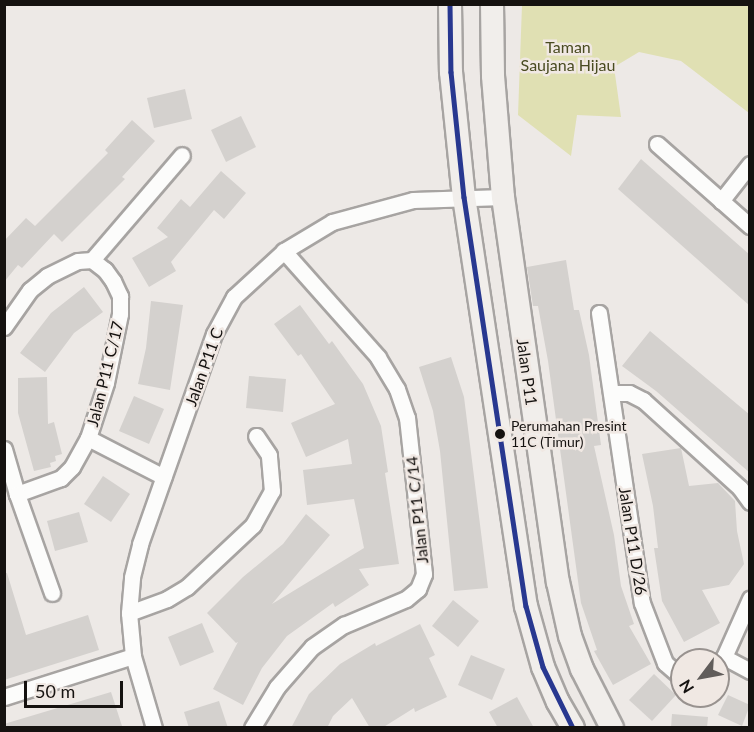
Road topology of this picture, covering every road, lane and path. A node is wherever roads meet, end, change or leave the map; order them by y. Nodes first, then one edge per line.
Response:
1 (450, 4) edge
2 (492, 4) edge
3 (657, 144) dead end
4 (182, 155) dead end
5 (750, 164) edge
6 (464, 197) junction
7 (503, 197) junction
8 (721, 201) junction
9 (750, 226) edge
10 (284, 251) junction
11 (93, 260) junction
12 (599, 313) dead end
13 (4, 327) edge
14 (611, 393) junction
15 (256, 436) dead end
16 (88, 438) junction
17 (4, 449) edge
18 (164, 477) junction
19 (17, 494) junction
20 (750, 502) edge
21 (52, 593) dead end
22 (750, 600) edge
23 (129, 613) junction
24 (727, 648) edge
25 (133, 656) junction
26 (730, 663) edge
27 (670, 667) edge
28 (750, 671) edge
29 (4, 697) edge
30 (154, 728) edge
31 (252, 728) edge
32 (573, 728) edge
33 (612, 728) edge

1 - 6 main road
2 - 7 main road, Jalan P11
3 - 8 street
4 - 11 street
5 - 8 street
6 - 7 street, Jalan P11 C
6 - 10 street, Jalan P11 C
6 - 32 main road
7 - 33 main road, Jalan P11
8 - 9 street
10 - 18 street, Jalan P11 C
10 - 31 street, Jalan P11 C/14
11 - 13 street
11 - 16 street, Jalan P11 C/17
12 - 14 street, Jalan P11 D/26
14 - 20 street
14 - 27 street, Jalan P11 D/26
15 - 23 street
16 - 18 street
16 - 19 street, Jalan P11 C/17
17 - 19 street
18 - 23 street, Jalan P11 C
19 - 21 street
22 - 24 street
23 - 25 street, Jalan P11 C
25 - 29 street
25 - 30 street, Jalan P11 C
26 - 28 street

